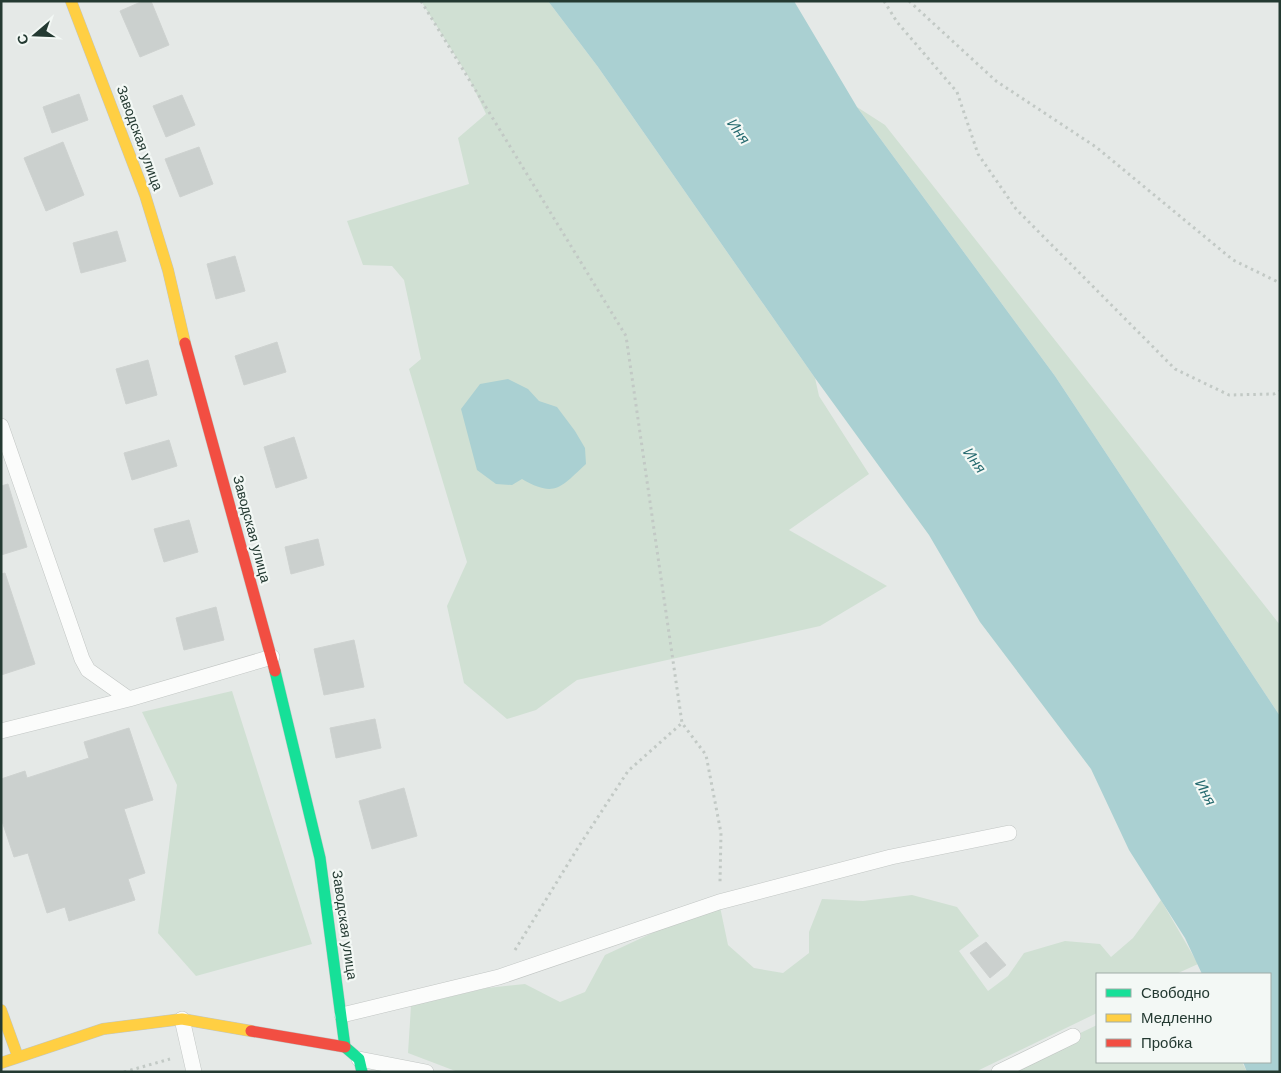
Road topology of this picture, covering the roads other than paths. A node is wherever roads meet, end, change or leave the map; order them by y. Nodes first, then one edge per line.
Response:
1 (71, 1) edge
2 (1, 426) edge
3 (272, 657) junction
4 (129, 699) junction
5 (1, 731) edge
6 (1009, 833) dead end
7 (1, 1010) edge
8 (342, 1015) junction
9 (182, 1019) junction
10 (1073, 1036) dead end
11 (345, 1047) junction
12 (18, 1057) junction
13 (1, 1063) edge
14 (361, 1065) edge
15 (194, 1072) edge
16 (426, 1072) edge
17 (999, 1072) edge

1 - 3 street, Заводская улица
2 - 4 lane
3 - 4 lane
3 - 8 street, Заводская улица
4 - 5 lane
6 - 8 lane
7 - 12 street
8 - 11 street, Заводская улица
9 - 11 street
9 - 12 street
9 - 15 lane
10 - 17 lane
11 - 14 street
12 - 13 street
14 - 16 lane

